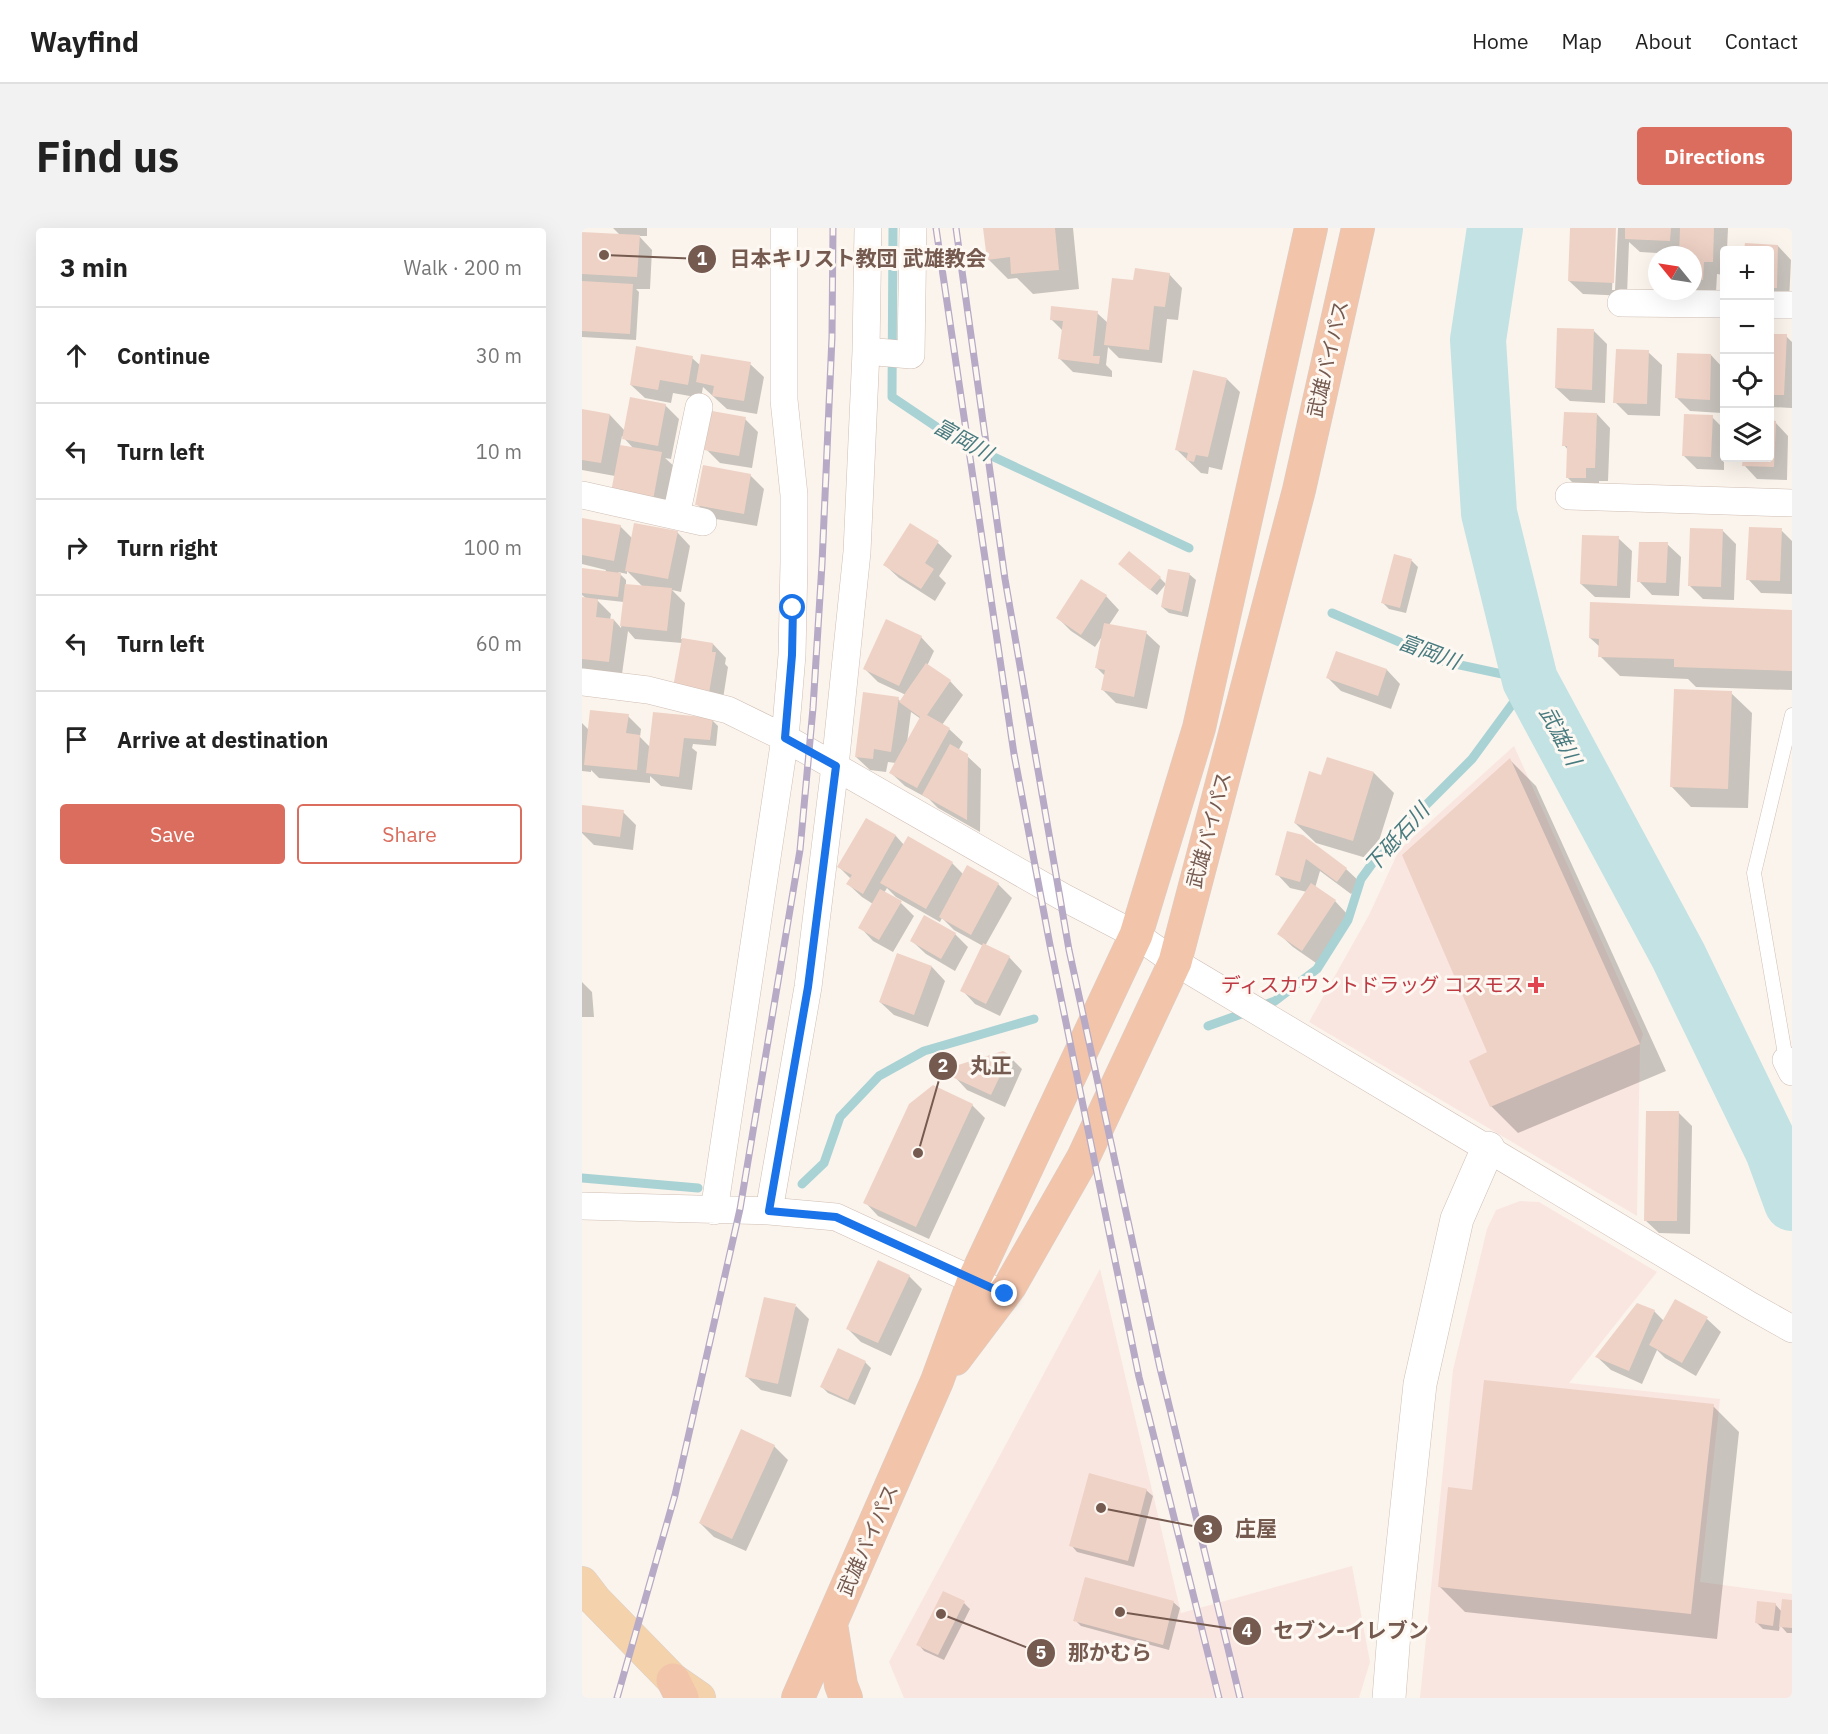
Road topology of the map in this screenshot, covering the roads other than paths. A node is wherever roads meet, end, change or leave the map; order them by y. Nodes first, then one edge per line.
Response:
1 (784, 228) edge
2 (868, 228) edge
3 (913, 228) edge
4 (1311, 228) edge
5 (1358, 228) edge
6 (1621, 303) dead end
7 (1720, 304) edge
8 (1774, 305) edge
9 (1792, 305) edge
10 (866, 351) junction
11 (699, 407) dead end
12 (582, 495) edge
13 (1569, 496) dead end
14 (1792, 503) edge
15 (676, 516) junction
16 (703, 522) dead end
17 (582, 682) edge
18 (1792, 715) edge
19 (785, 738) junction
20 (836, 766) junction
21 (1136, 935) junction
22 (1175, 962) junction
23 (1789, 1066) edge
24 (1488, 1148) junction
25 (582, 1206) edge
26 (714, 1211) junction
27 (769, 1211) junction
28 (974, 1280) junction
29 (1005, 1294) junction
30 (1790, 1334) edge
31 (937, 1381) junction
32 (582, 1582) edge
33 (831, 1624) junction
34 (684, 1692) edge
35 (798, 1698) edge
36 (846, 1698) edge
37 (1389, 1698) edge

1 - 19 street
2 - 10 street
3 - 10 street
4 - 21 highway, 武雄バイパス
5 - 22 highway, 武雄バイパス
6 - 7 street
8 - 9 street
10 - 20 street
11 - 15 street
12 - 15 street
13 - 14 street
15 - 16 street
17 - 19 street
18 - 23 lane
19 - 20 street
19 - 26 street
20 - 21 street
20 - 27 street
21 - 22 street
21 - 28 highway, 武雄バイパス
22 - 24 street
22 - 29 highway, 武雄バイパス
24 - 30 street
24 - 37 street
25 - 26 street
26 - 27 street
27 - 28 street
28 - 29 street
28 - 31 highway, 武雄バイパス
29 - 31 highway, 武雄バイパス
31 - 33 highway, 武雄バイパス
32 - 34 main road
33 - 35 highway, 武雄バイパス
33 - 36 highway

